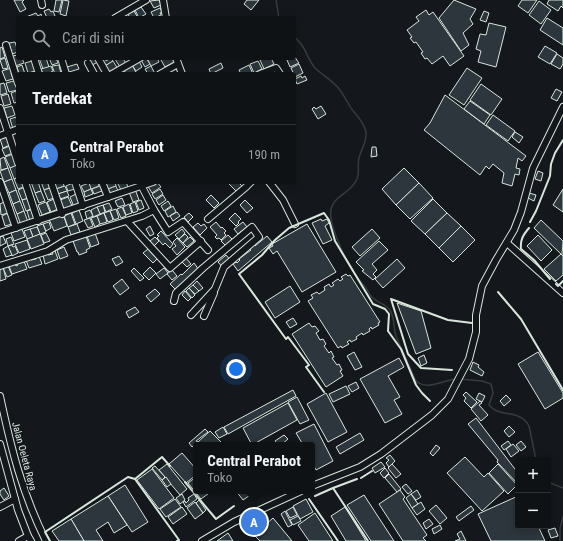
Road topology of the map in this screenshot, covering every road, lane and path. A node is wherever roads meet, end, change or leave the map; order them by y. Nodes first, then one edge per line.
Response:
1 (146, 0) edge
2 (163, 0) edge
3 (118, 16) edge
4 (165, 16) edge
5 (6, 45) dead end
6 (35, 60) edge
7 (61, 60) edge
8 (99, 60) edge
9 (136, 60) edge
10 (177, 61) edge
11 (88, 63) dead end
12 (38, 72) edge
13 (65, 72) edge
14 (93, 72) edge
15 (106, 72) edge
16 (116, 72) edge
17 (163, 72) edge
18 (181, 72) edge
19 (265, 72) edge
20 (279, 72) edge
21 (16, 77) edge
22 (563, 107) edge
23 (0, 108) edge
24 (16, 130) edge
25 (7, 133) junction
26 (0, 136) edge
27 (16, 158) edge
28 (0, 182) edge
29 (26, 184) edge
30 (52, 184) edge
31 (76, 184) edge
32 (103, 184) edge
33 (130, 184) edge
34 (149, 184) edge
35 (248, 184) edge
36 (271, 184) edge
37 (142, 187) junction
38 (131, 189) junction
39 (108, 197) junction
40 (82, 206) junction
41 (154, 210) junction
42 (63, 213) junction
43 (208, 219) dead end
44 (127, 220) junction
45 (38, 222) junction
46 (295, 224) dead end
47 (16, 228) junction
48 (0, 233) edge
49 (201, 242) junction
50 (507, 243) junction
51 (208, 250) dead end
52 (214, 258) junction
53 (0, 266) edge
54 (222, 270) junction
55 (215, 290) junction
56 (563, 293) edge
57 (174, 302) dead end
58 (191, 315) dead end
59 (204, 316) dead end
60 (0, 396) edge
61 (0, 444) edge
62 (315, 485) edge
63 (295, 494) edge
64 (15, 499) junction
65 (0, 507) edge
66 (30, 538) edge
67 (19, 541) edge
68 (46, 541) edge
69 (202, 541) edge

1 - 3 street
2 - 4 street
5 - 21 street
6 - 12 street
7 - 13 street
8 - 15 street
9 - 16 street
10 - 17 street
10 - 18 street
11 - 14 street
19 - 20 street
22 - 50 street
23 - 25 street
24 - 25 street
25 - 26 street
25 - 27 street
28 - 47 street
29 - 45 street
30 - 42 street
31 - 40 street
32 - 39 street
33 - 38 street
34 - 37 street
35 - 43 street
36 - 46 street
37 - 38 street
37 - 41 street
38 - 39 street
39 - 40 street
40 - 42 street
41 - 44 street
41 - 49 street
42 - 45 street
44 - 49 street
44 - 53 street
45 - 47 street
47 - 48 street
49 - 51 street
50 - 56 street
50 - 62 street
52 - 54 street
52 - 54 street
52 - 57 street
54 - 55 street
55 - 58 street
55 - 59 street
60 - 68 street, Jalan Oeleta Raya
61 - 64 street
63 - 69 street
64 - 65 street
64 - 66 street
66 - 67 street

